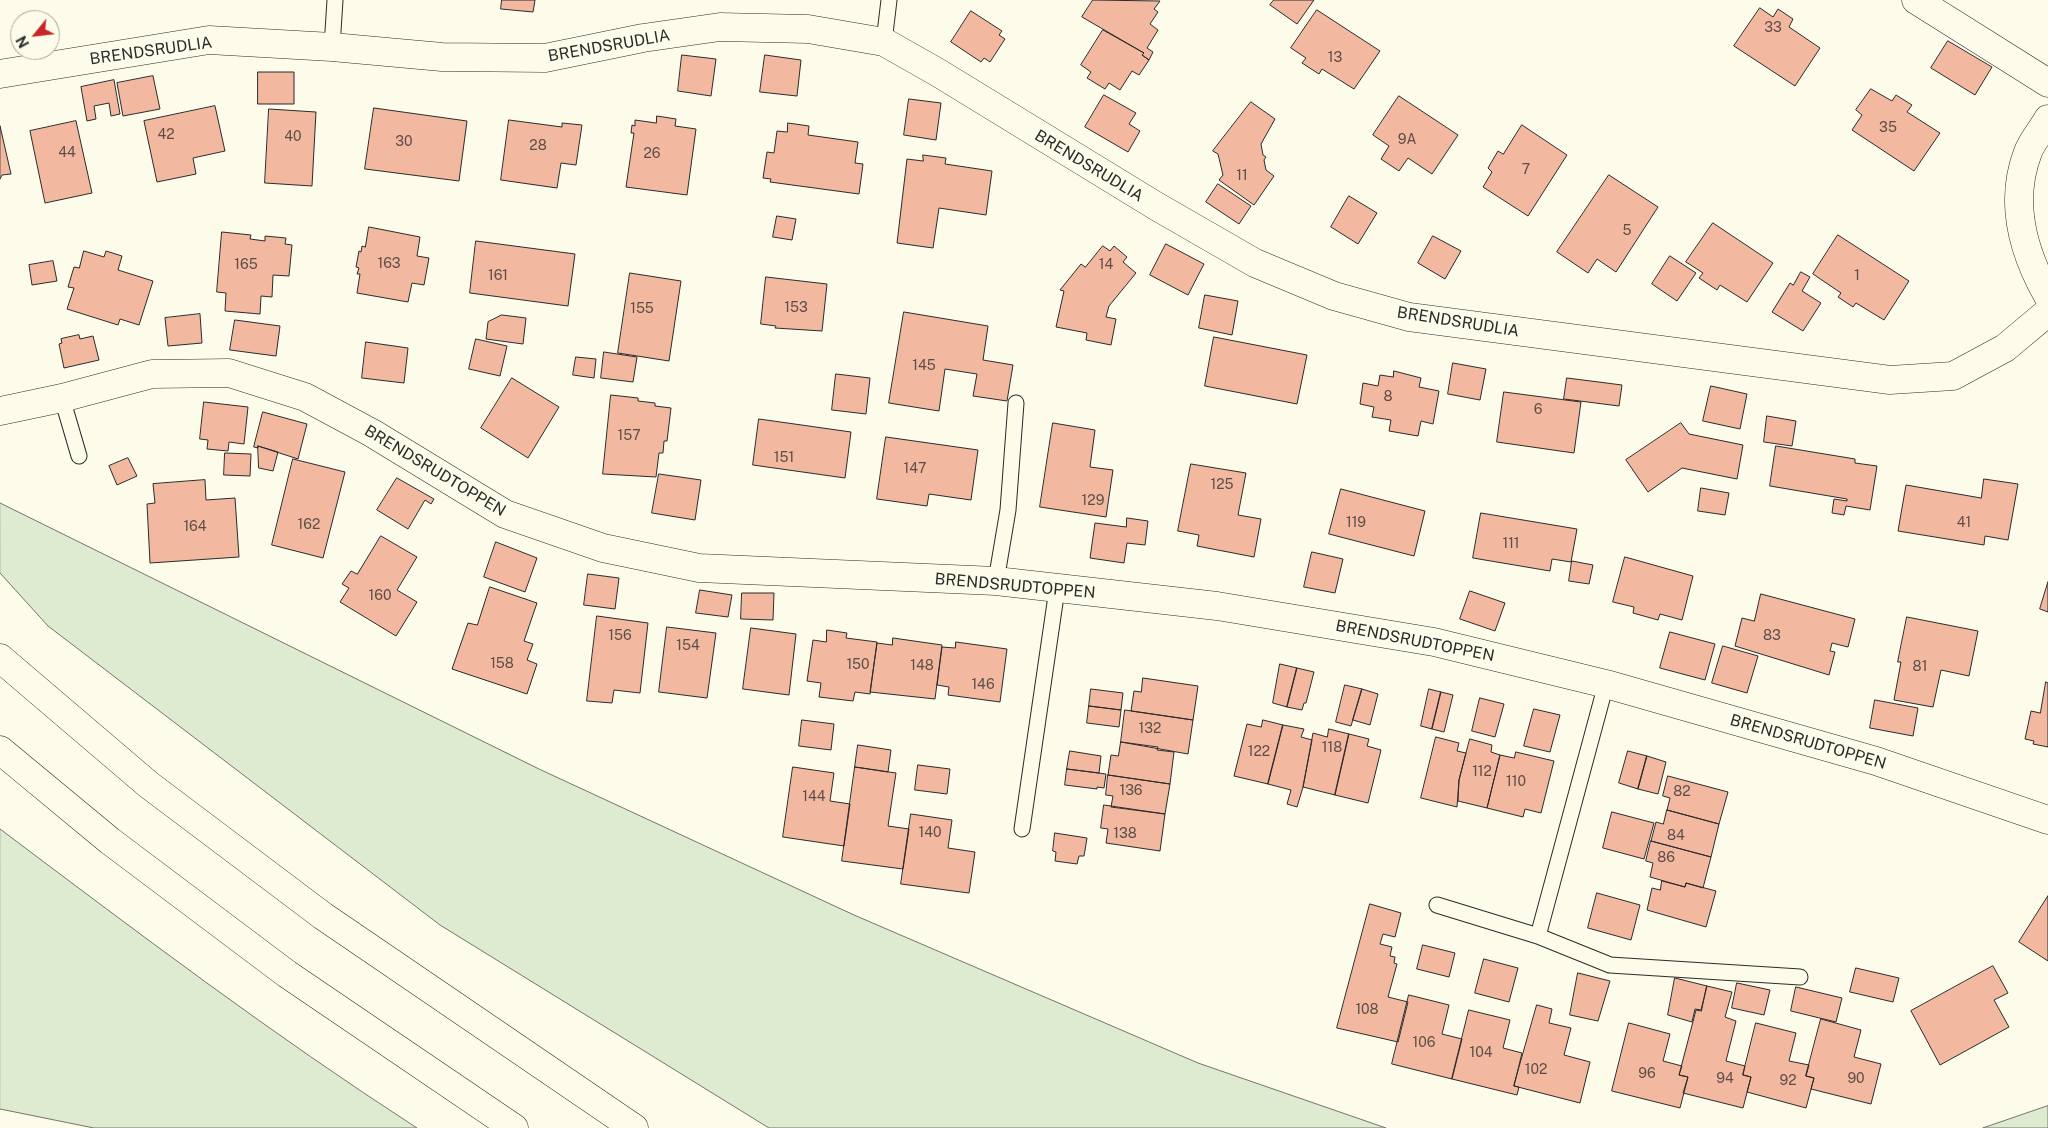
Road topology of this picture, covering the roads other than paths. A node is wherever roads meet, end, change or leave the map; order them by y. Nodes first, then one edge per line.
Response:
1 (336, 0) edge
2 (889, 0) edge
3 (1916, 0) edge
4 (884, 42) junction
5 (332, 47) junction
6 (0, 74) edge
7 (2048, 84) edge
8 (2048, 119) edge
9 (2048, 296) edge
10 (2048, 312) edge
11 (62, 398) junction
12 (1016, 403) dead end
13 (0, 411) edge
14 (79, 456) dead end
15 (996, 581) junction
16 (1057, 589) junction
17 (0, 658) edge
18 (1606, 684) junction
19 (0, 750) edge
20 (2048, 820) edge
21 (1022, 828) dead end
22 (1437, 905) dead end
23 (1538, 936) junction
24 (1800, 977) dead end
25 (514, 1128) edge
26 (634, 1128) edge

1 - 5 lane
2 - 4 lane
3 - 7 main road
4 - 5 main road, BRENDSRUDLIA
4 - 10 main road, BRENDSRUDLIA
5 - 6 main road, BRENDSRUDLIA
8 - 9 main road
11 - 13 main road, BRENDSRUDTOPPEN
11 - 14 lane
11 - 15 main road, BRENDSRUDTOPPEN
12 - 15 lane
15 - 16 main road, BRENDSRUDTOPPEN
16 - 18 main road, BRENDSRUDTOPPEN
16 - 21 lane
17 - 26 main road
18 - 20 main road, BRENDSRUDTOPPEN
18 - 23 lane
19 - 25 main road
22 - 23 lane
23 - 24 lane

